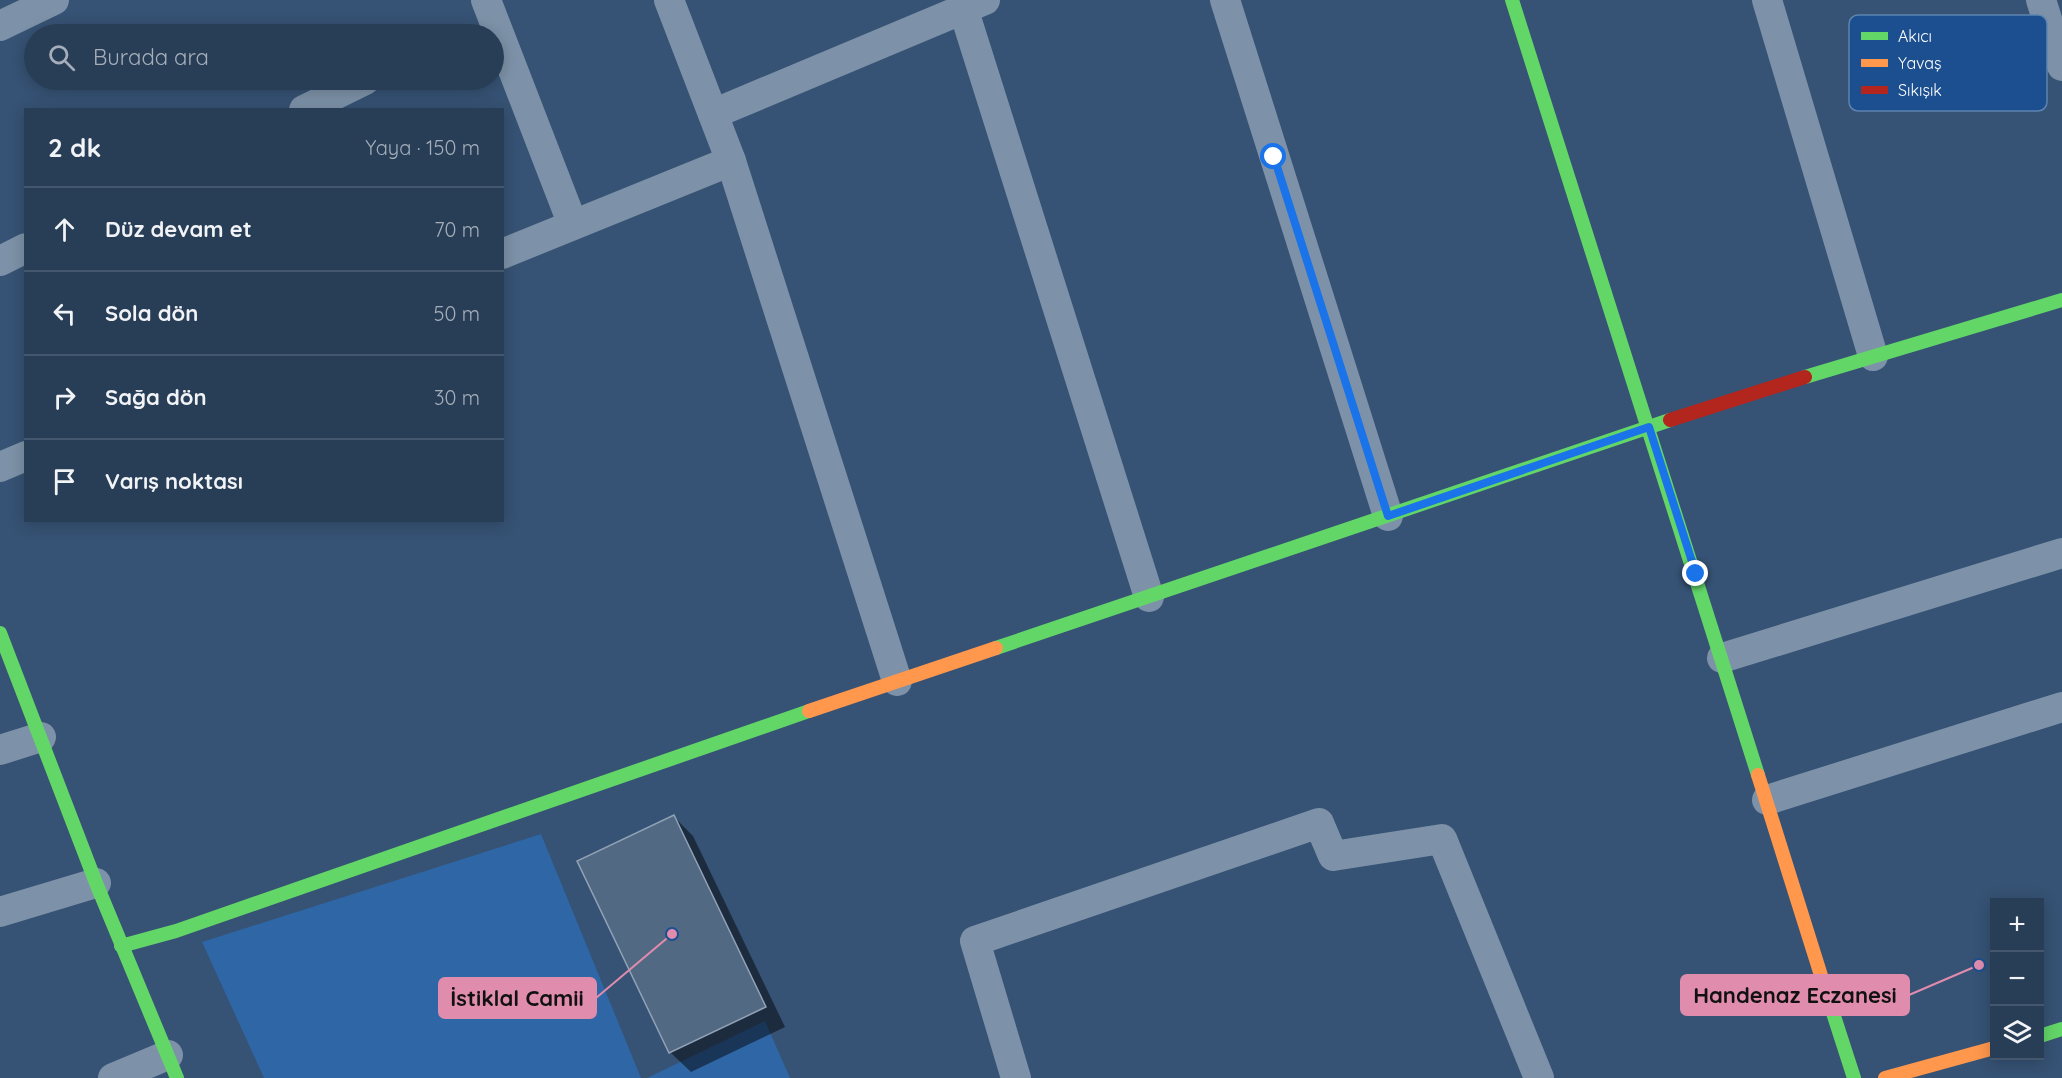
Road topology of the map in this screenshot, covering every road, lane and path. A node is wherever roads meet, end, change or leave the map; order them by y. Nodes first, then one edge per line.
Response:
1 (54, 0) edge
2 (486, 0) edge
3 (669, 0) edge
4 (1225, 0) edge
5 (1512, 0) edge
6 (1767, 0) edge
7 (2041, 0) edge
8 (974, 4) edge
9 (2046, 15) edge
10 (2047, 19) edge
11 (495, 24) edge
12 (0, 26) edge
13 (504, 47) edge
14 (2062, 66) edge
15 (344, 90) edge
16 (308, 108) edge
17 (713, 114) junction
18 (730, 161) junction
19 (573, 225) junction
20 (24, 249) edge
21 (504, 253) edge
22 (0, 261) edge
23 (2062, 300) edge
24 (1873, 356) junction
25 (1649, 427) junction
26 (24, 457) edge
27 (0, 467) edge
28 (1388, 516) junction
29 (2062, 553) edge
30 (1149, 597) junction
31 (0, 633) edge
32 (1722, 658) junction
33 (897, 681) junction
34 (2062, 707) edge
35 (41, 737) junction
36 (0, 750) edge
37 (1767, 800) junction
38 (96, 883) junction
39 (0, 912) edge
40 (121, 946) junction
41 (2062, 1029) edge
42 (2044, 1034) edge
43 (1990, 1049) edge
44 (172, 1067) edge
45 (1891, 1077) edge
46 (113, 1078) edge
47 (1016, 1078) edge
48 (1539, 1078) edge
49 (1854, 1078) edge

1 - 12 street
2 - 11 street
3 - 17 street
4 - 28 street
5 - 25 street
6 - 24 street
7 - 9 street
8 - 17 street
8 - 30 street
10 - 14 street
13 - 19 street
15 - 16 street
17 - 18 street
18 - 19 street
18 - 33 street
19 - 21 street
20 - 22 street
23 - 24 street
24 - 25 street
25 - 28 street
25 - 32 street
26 - 27 street
28 - 30 street
29 - 32 street
30 - 33 street
31 - 35 street
32 - 37 street
33 - 40 street
34 - 37 street
35 - 36 street
35 - 38 street
37 - 49 street
38 - 39 street
38 - 40 street
40 - 44 street
41 - 42 street
43 - 45 street
44 - 46 street
47 - 48 street

